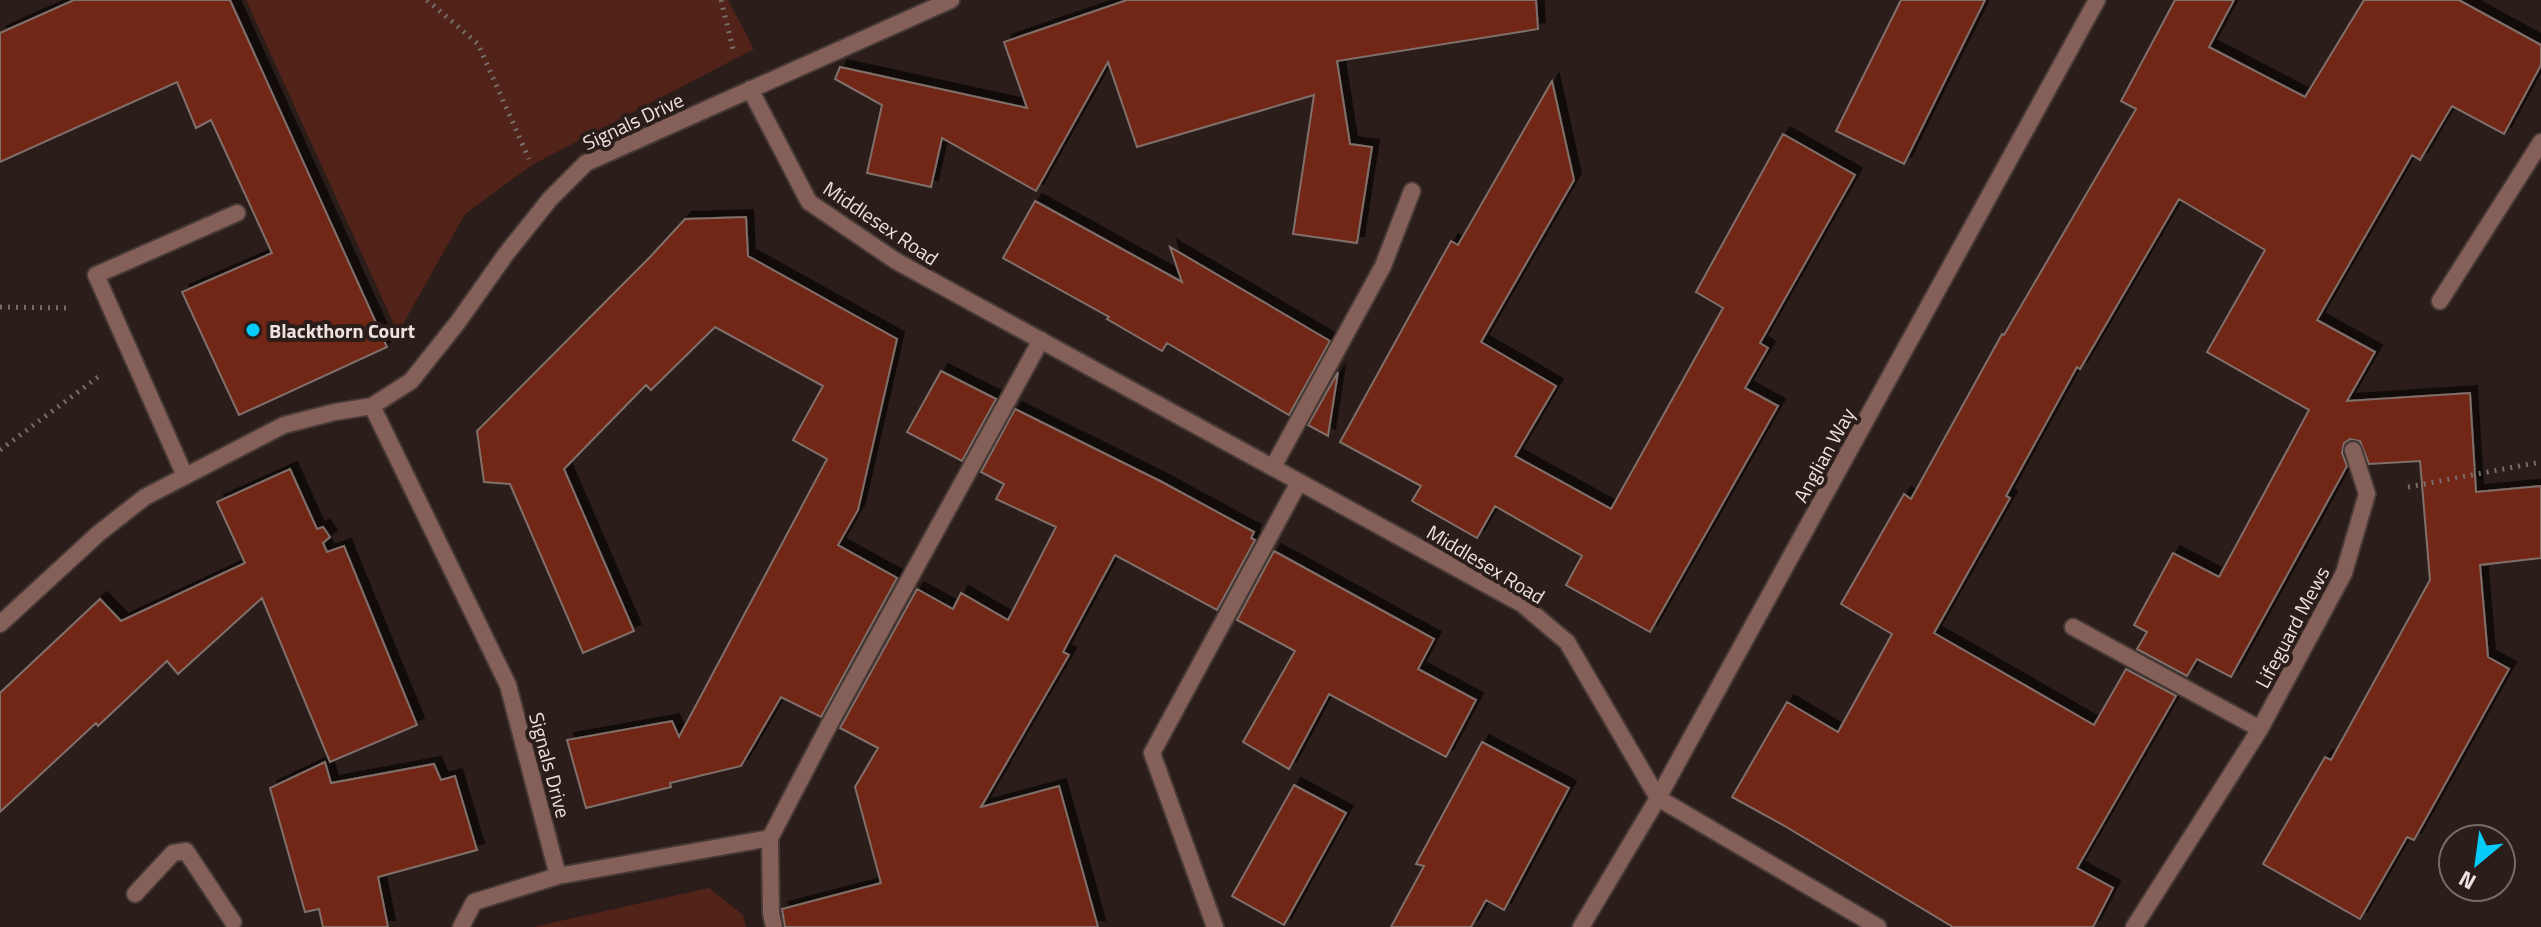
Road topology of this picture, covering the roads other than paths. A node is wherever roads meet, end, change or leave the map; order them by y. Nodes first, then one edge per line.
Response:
1 (951, 0) edge
2 (2097, 0) edge
3 (750, 89) junction
4 (2541, 142) edge
5 (1412, 191) dead end
6 (237, 213) dead end
7 (2440, 301) dead end
8 (1041, 340) junction
9 (372, 406) junction
10 (2353, 450) dead end
11 (1273, 467) junction
12 (185, 476) junction
13 (1299, 482) junction
14 (0, 624) edge
15 (2073, 627) dead end
16 (2260, 729) junction
17 (1658, 798) junction
18 (770, 838) junction
19 (558, 876) junction
20 (135, 894) dead end
21 (233, 922) dead end
22 (461, 927) edge
23 (774, 927) edge
24 (1215, 927) edge
25 (1581, 927) edge
26 (1878, 927) edge
27 (2134, 927) edge

1 - 3 street, Signals Drive
2 - 17 street, Anglian Way
3 - 8 street, Middlesex Road
3 - 9 street, Signals Drive
4 - 7 street
5 - 11 street
6 - 12 street
8 - 11 street, Middlesex Road
8 - 18 street
9 - 12 street, Signals Drive
9 - 19 street, Signals Drive
10 - 16 street, Lifeguard Mews
11 - 13 street, Middlesex Road
12 - 14 street, Signals Drive
13 - 17 street, Middlesex Road
13 - 24 street
15 - 16 street
16 - 27 street, Lifeguard Mews
17 - 25 street, Anglian Way
17 - 26 street, Middlesex Road
18 - 19 street
18 - 23 street
19 - 22 street
20 - 21 street

